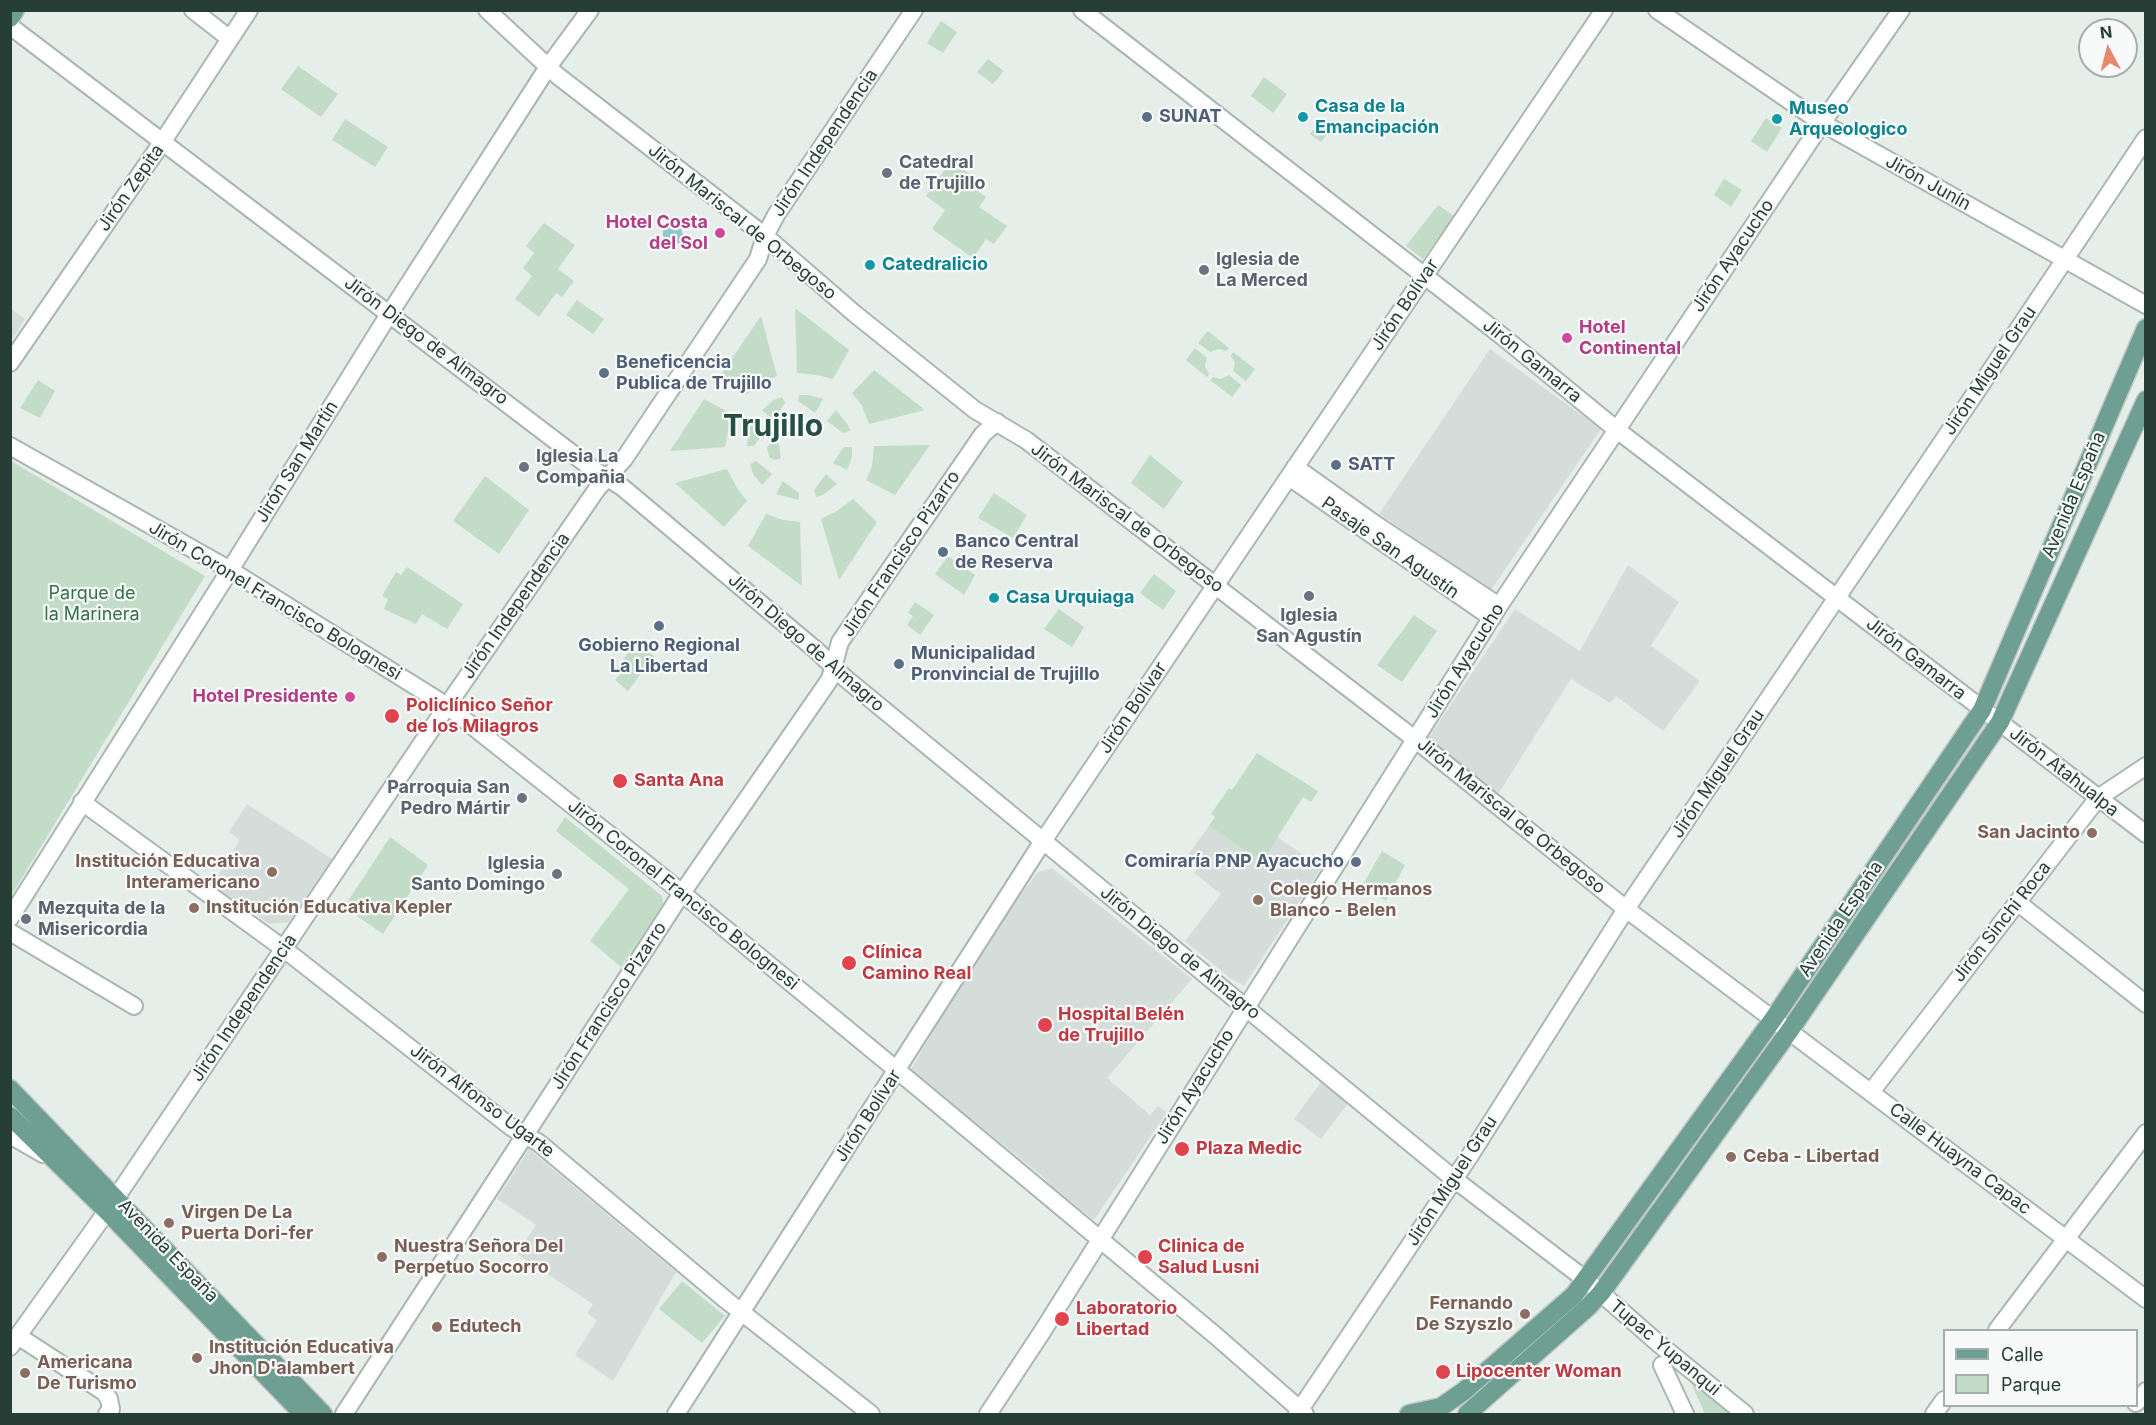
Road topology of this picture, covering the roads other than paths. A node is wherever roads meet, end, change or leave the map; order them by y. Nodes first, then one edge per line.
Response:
1 (15, 10) edge
2 (193, 10) edge
3 (249, 10) edge
4 (487, 10) edge
5 (590, 10) edge
6 (914, 10) edge
7 (1082, 10) edge
8 (1604, 10) edge
9 (1657, 10) edge
10 (1901, 10) edge
11 (10, 18) edge
12 (10, 26) edge
13 (230, 39) junction
14 (548, 67) junction
15 (1822, 123) junction
16 (2145, 138) edge
17 (163, 141) junction
18 (765, 236) junction
19 (2065, 259) junction
20 (1424, 276) junction
21 (2145, 305) edge
22 (390, 314) junction
23 (2145, 328) edge
24 (10, 363) edge
25 (2145, 400) edge
26 (997, 422) junction
27 (1617, 430) junction
28 (10, 446) edge
29 (1292, 472) junction
30 (607, 477) junction
31 (230, 570) junction
32 (1216, 585) junction
33 (1837, 597) junction
34 (1495, 612) junction
35 (833, 666) junction
36 (447, 706) junction
37 (1982, 710) junction
38 (2000, 722) junction
39 (1416, 740) junction
40 (2145, 766) edge
41 (2098, 798) junction
42 (82, 802) junction
43 (2145, 834) edge
44 (1043, 841) junction
45 (682, 893) junction
46 (2018, 902) junction
47 (1626, 909) junction
48 (10, 918) edge
49 (10, 932) edge
50 (284, 949) junction
51 (2145, 1004) edge
52 (135, 1006) dead end
53 (1246, 1007) junction
54 (1774, 1018) junction
55 (1790, 1030) junction
56 (898, 1071) junction
57 (10, 1089) edge
58 (1871, 1092) junction
59 (10, 1116) edge
60 (2145, 1133) edge
61 (10, 1135) edge
62 (526, 1136) junction
63 (56, 1162) junction
64 (1454, 1179) junction
65 (112, 1204) junction
66 (1100, 1239) junction
67 (2066, 1239) junction
68 (1586, 1280) junction
69 (1601, 1293) junction
70 (2145, 1299) edge
71 (742, 1311) junction
72 (1998, 1329) edge
73 (14, 1342) edge
74 (1662, 1365) dead end
75 (1464, 1391) junction
76 (1943, 1401) edge
77 (1444, 1411) edge
78 (1475, 1412) edge
79 (1301, 1413) edge
80 (107, 1414) edge
81 (303, 1414) edge
82 (323, 1414) edge
83 (344, 1414) edge
84 (675, 1414) edge
85 (871, 1414) edge
86 (988, 1414) edge
87 (1410, 1414) edge
88 (1684, 1414) edge
89 (1745, 1414) edge
90 (1934, 1414) edge

1 - 11 main road
2 - 13 street
3 - 13 street, Jirón Zepita
4 - 14 street, Jirón Mariscal de Orbegoso
5 - 14 street, Jirón San Martín
6 - 18 street, Jirón Independencia
7 - 20 street, Jirón Gamarra
8 - 20 street, Jirón Bolívar
9 - 15 street, Jirón Junín
10 - 15 street, Jirón Ayacucho
12 - 17 street, Jirón Diego de Almagro
13 - 17 street, Jirón Zepita
14 - 18 street, Jirón Mariscal de Orbegoso
14 - 22 street, Jirón San Martín
15 - 19 street, Jirón Junín
15 - 27 street, Jirón Ayacucho
16 - 19 street, Jirón Miguel Grau
17 - 22 street, Jirón Diego de Almagro
17 - 24 street, Jirón Zepita
18 - 26 street, Jirón Mariscal de Orbegoso
18 - 30 street, Jirón Independencia
19 - 21 street, Jirón Junín
19 - 33 street, Jirón Miguel Grau
20 - 27 street, Jirón Gamarra
20 - 29 street, Jirón Bolívar
22 - 30 street, Jirón Diego de Almagro
22 - 31 street, Jirón San Martín
23 - 37 main road, Avenida España
25 - 38 main road, Avenida España
26 - 32 street, Jirón Mariscal de Orbegoso
26 - 35 street, Jirón Francisco Pizarro
27 - 33 street, Jirón Gamarra
27 - 34 street, Jirón Ayacucho
28 - 31 street, Jirón Coronel Francisco Bolognesi
29 - 32 street, Jirón Bolívar
29 - 34 street, Pasaje San Agustín
30 - 35 street, Jirón Diego de Almagro
30 - 36 street, Jirón Independencia
31 - 36 street, Jirón Coronel Francisco Bolognesi
31 - 42 street, Jirón San Martín
32 - 39 street, Jirón Mariscal de Orbegoso
32 - 44 street, Jirón Bolívar
33 - 37 street, Jirón Gamarra
33 - 47 street, Jirón Miguel Grau
34 - 39 street, Jirón Ayacucho
35 - 44 street, Jirón Diego de Almagro
35 - 45 street, Jirón Francisco Pizarro
36 - 45 street, Jirón Coronel Francisco Bolognesi
36 - 50 street, Jirón Independencia
37 - 38 street, Jirón Atahualpa
37 - 54 main road, Avenida España
38 - 41 street, Jirón Atahualpa
38 - 55 main road, Avenida España
39 - 47 street, Jirón Mariscal de Orbegoso
39 - 53 street, Jirón Ayacucho
40 - 41 street, Jirón Sinchi Roca
41 - 43 street, Jirón Atahualpa
41 - 46 street, Jirón Sinchi Roca
42 - 48 street, Jirón San Martín
42 - 50 street, Jirón Alfonso Ugarte
44 - 53 street, Jirón Diego de Almagro
44 - 56 street, Jirón Bolívar
45 - 56 street, Jirón Coronel Francisco Bolognesi
45 - 62 street, Jirón Francisco Pizarro
46 - 51 street
46 - 58 street, Jirón Sinchi Roca
47 - 54 street, Jirón Mariscal de Orbegoso
47 - 64 street, Jirón Miguel Grau
49 - 52 street
50 - 62 street, Jirón Alfonso Ugarte
50 - 65 street, Jirón Independencia
53 - 64 street, Jirón Diego de Almagro
53 - 66 street, Jirón Ayacucho
54 - 55 street, Calle Huayna Capac
54 - 68 main road, Avenida España
55 - 58 street, Calle Huayna Capac
55 - 69 main road, Avenida España
56 - 66 street, Jirón Coronel Francisco Bolognesi
56 - 71 street, Jirón Bolívar
57 - 65 main road, Avenida España
58 - 67 street, Calle Huayna Capac
59 - 63 main road, Avenida España
60 - 67 street
61 - 63 street
62 - 71 street, Jirón Alfonso Ugarte
62 - 83 street, Jirón Francisco Pizarro
63 - 65 main road, Avenida España
64 - 68 street, Jirón Diego de Almagro
64 - 79 street, Jirón Miguel Grau
65 - 73 street, Jirón Independencia
65 - 81 main road, Avenida España
65 - 82 main road, Avenida España
66 - 79 street, Jirón Coronel Francisco Bolognesi
66 - 86 street, Jirón Ayacucho
67 - 70 street, Calle Huayna Capac
67 - 72 street
68 - 69 street, Tupac Yupanqui
68 - 75 main road, Avenida España
69 - 78 main road, Avenida España
69 - 89 street, Tupac Yupanqui
71 - 84 street, Jirón Bolívar
71 - 85 street, Jirón Alfonso Ugarte
73 - 80 street
74 - 88 street
75 - 77 main road, Avenida España
75 - 78 street
76 - 90 street
77 - 87 main road, Avenida España

